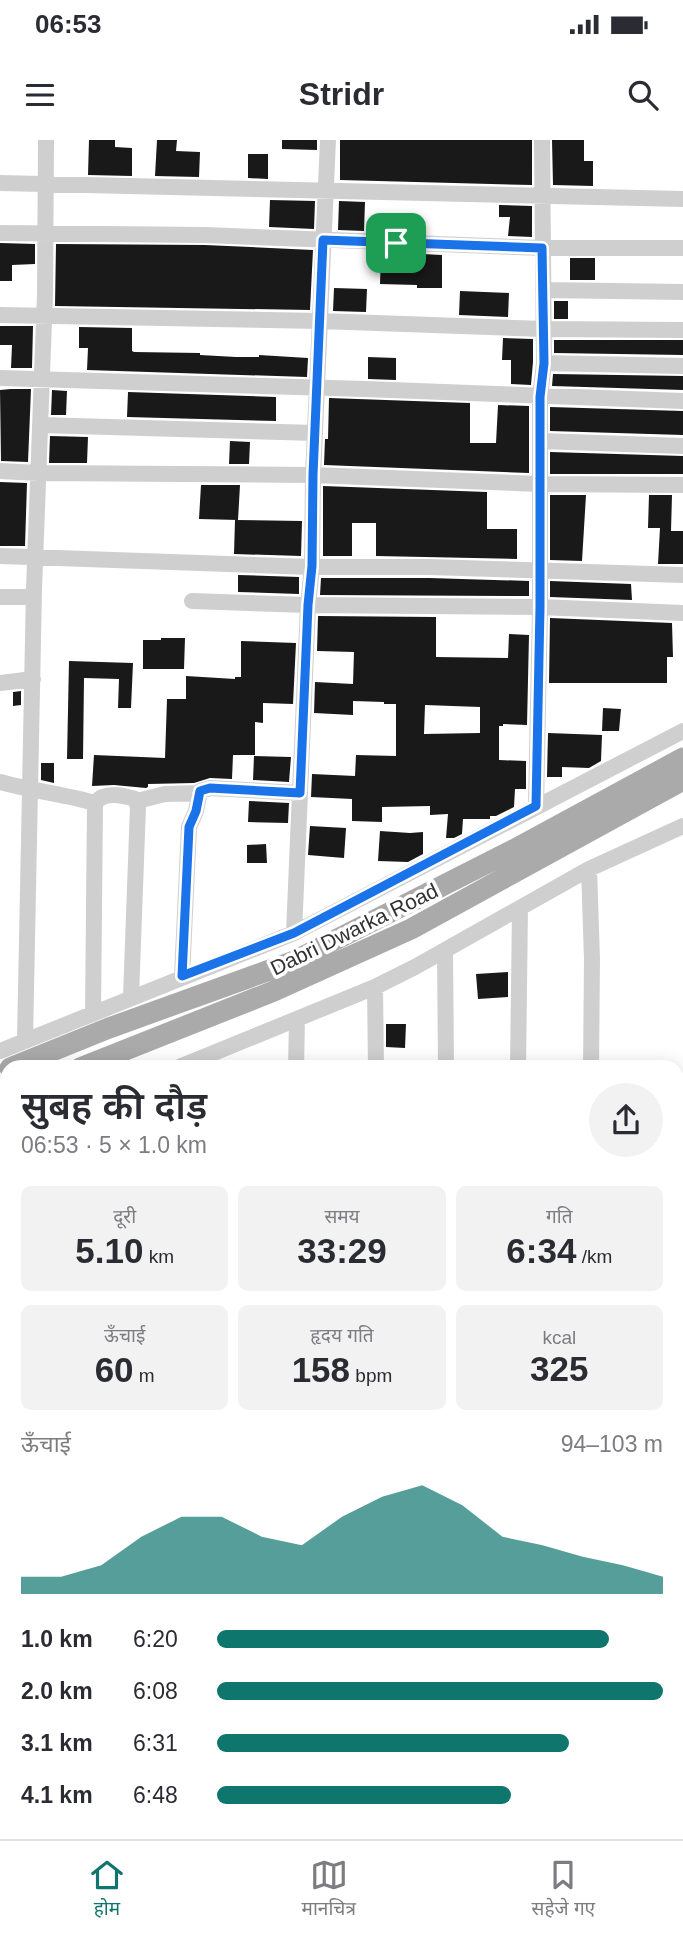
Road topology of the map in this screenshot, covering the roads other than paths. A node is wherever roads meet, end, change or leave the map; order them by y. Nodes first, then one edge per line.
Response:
1 (46, 140) edge
2 (328, 140) edge
3 (542, 140) edge
4 (0, 183) edge
5 (45, 184) junction
6 (326, 191) junction
7 (542, 195) junction
8 (683, 199) edge
9 (0, 233) edge
10 (45, 233) junction
11 (323, 240) junction
12 (542, 248) junction
13 (683, 248) edge
14 (543, 290) junction
15 (683, 292) edge
16 (0, 315) edge
17 (44, 316) junction
18 (320, 321) junction
19 (543, 329) junction
20 (683, 330) edge
21 (544, 363) junction
22 (683, 366) edge
23 (0, 379) edge
24 (42, 379) junction
25 (317, 388) junction
26 (540, 397) junction
27 (683, 401) edge
28 (40, 425) junction
29 (315, 433) junction
30 (541, 441) junction
31 (683, 446) edge
32 (0, 471) edge
33 (38, 473) junction
34 (313, 475) junction
35 (540, 484) junction
36 (683, 485) edge
37 (0, 556) edge
38 (36, 557) junction
39 (312, 566) junction
40 (540, 571) junction
41 (683, 575) edge
42 (0, 597) edge
43 (34, 597) junction
44 (192, 601) dead end
45 (308, 605) junction
46 (540, 607) junction
47 (683, 613) edge
48 (33, 679) junction
49 (0, 683) edge
50 (683, 731) edge
51 (683, 758) edge
52 (683, 780) edge
53 (0, 782) edge
54 (29, 790) junction
55 (199, 793) junction
56 (300, 793) junction
57 (136, 801) junction
58 (95, 803) junction
59 (536, 806) junction
60 (683, 827) edge
61 (589, 869) junction
62 (520, 908) junction
63 (294, 933) junction
64 (445, 950) junction
65 (182, 976) junction
66 (375, 987) junction
67 (131, 997) junction
68 (93, 1014) junction
69 (297, 1019) junction
70 (25, 1041) junction
71 (0, 1051) edge
72 (28, 1060) edge
73 (100, 1060) edge
74 (197, 1060) edge
75 (296, 1060) edge
76 (376, 1060) edge
77 (446, 1060) edge
78 (518, 1060) edge
79 (591, 1060) edge

1 - 5 street
2 - 6 street
3 - 7 street
4 - 5 street
5 - 6 street
5 - 10 street
6 - 7 street
6 - 11 street
7 - 8 street
7 - 12 street
9 - 10 street
10 - 11 street
10 - 17 street
11 - 12 street
11 - 18 street
12 - 13 street
12 - 14 street
14 - 15 street
14 - 19 street
16 - 17 street
17 - 18 street
17 - 24 street
18 - 19 street
18 - 25 street
19 - 20 street
19 - 21 street
21 - 22 street
21 - 26 street
23 - 24 street
24 - 25 street
24 - 28 street
25 - 26 street
25 - 29 street
26 - 27 street
26 - 30 street
28 - 29 street
28 - 33 street
29 - 34 street
30 - 31 street
30 - 35 street
32 - 33 street
33 - 34 street
33 - 38 street
34 - 35 street
34 - 39 street
35 - 36 street
35 - 40 street
37 - 38 street
38 - 39 street
38 - 43 street
39 - 40 street
39 - 45 street
40 - 41 street
40 - 46 street
42 - 43 street
43 - 48 street
44 - 45 street
45 - 46 street
45 - 56 street
46 - 47 street
46 - 59 street
48 - 49 street
48 - 54 street
50 - 59 street
51 - 72 main road, Dabri Dwarka Road
52 - 73 main road, Dabri Dwarka Road
53 - 54 street
54 - 58 street
54 - 70 street
55 - 56 street
55 - 57 street
55 - 65 street
56 - 63 street
57 - 58 street
57 - 67 street
58 - 68 street
59 - 63 street
60 - 61 street
61 - 62 street
61 - 79 street
62 - 64 street
62 - 78 street
63 - 65 street
64 - 66 street
64 - 77 street
65 - 67 street
66 - 69 street
66 - 76 street
67 - 68 street
68 - 70 street
69 - 74 street
69 - 75 street
70 - 71 street

